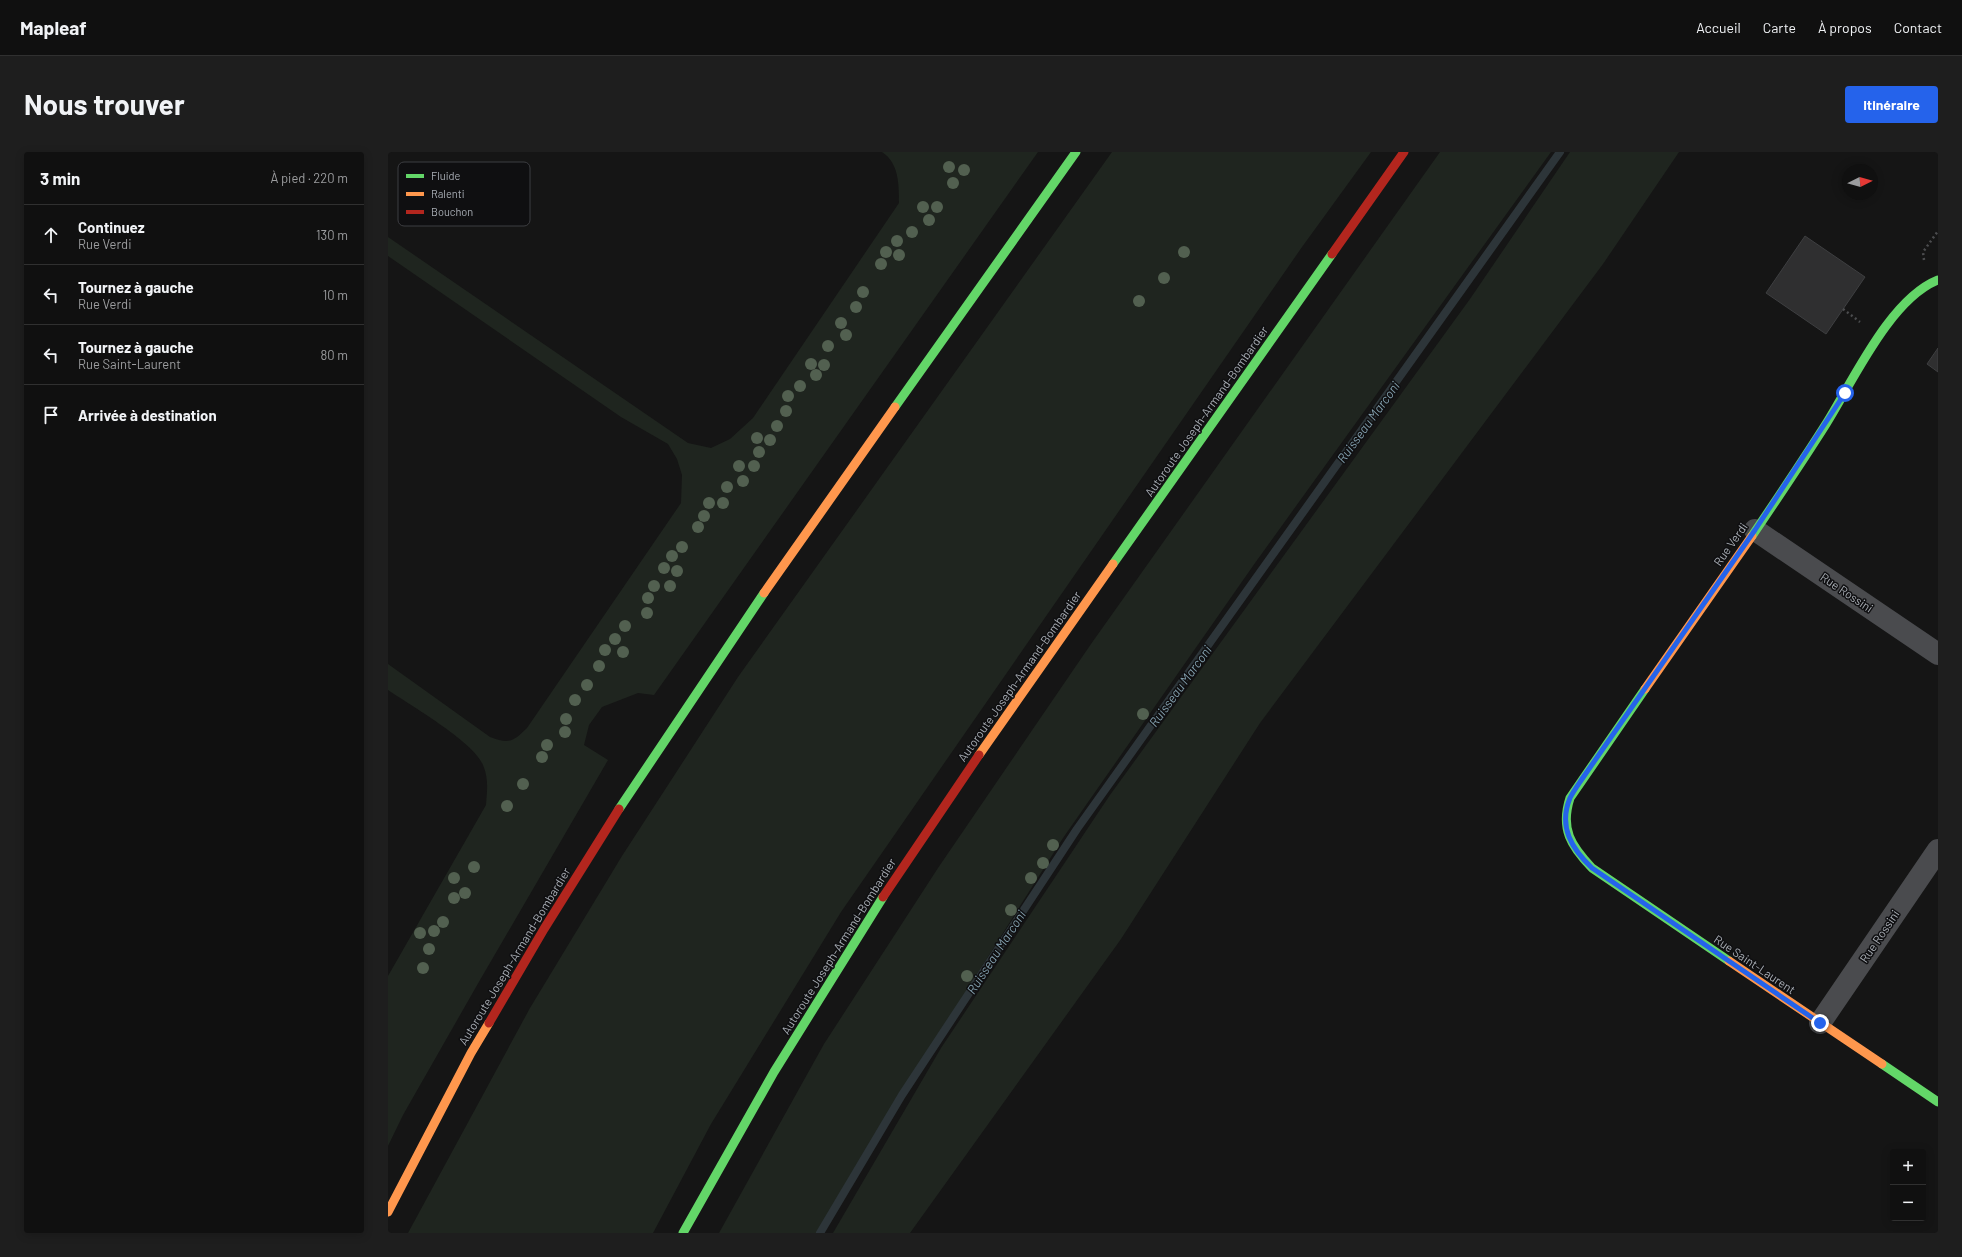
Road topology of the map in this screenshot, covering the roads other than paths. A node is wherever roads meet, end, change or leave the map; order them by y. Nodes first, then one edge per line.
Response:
1 (1076, 152) edge
2 (1404, 152) edge
3 (1938, 280) edge
4 (1755, 530) junction
5 (1938, 654) edge
6 (1568, 837) joint
7 (1938, 850) edge
8 (1820, 1023) junction
9 (1938, 1102) edge
10 (388, 1212) edge
11 (683, 1233) edge

1 - 10 main road, Autoroute Joseph-Armand-Bombardier
2 - 11 main road, Autoroute Joseph-Armand-Bombardier
3 - 4 main road, Rue Verdi
4 - 5 street, Rue Rossini
4 - 6 main road, Rue Verdi
6 - 8 main road, Rue Saint-Laurent
7 - 8 street, Rue Rossini
8 - 9 main road, Rue Saint-Laurent

